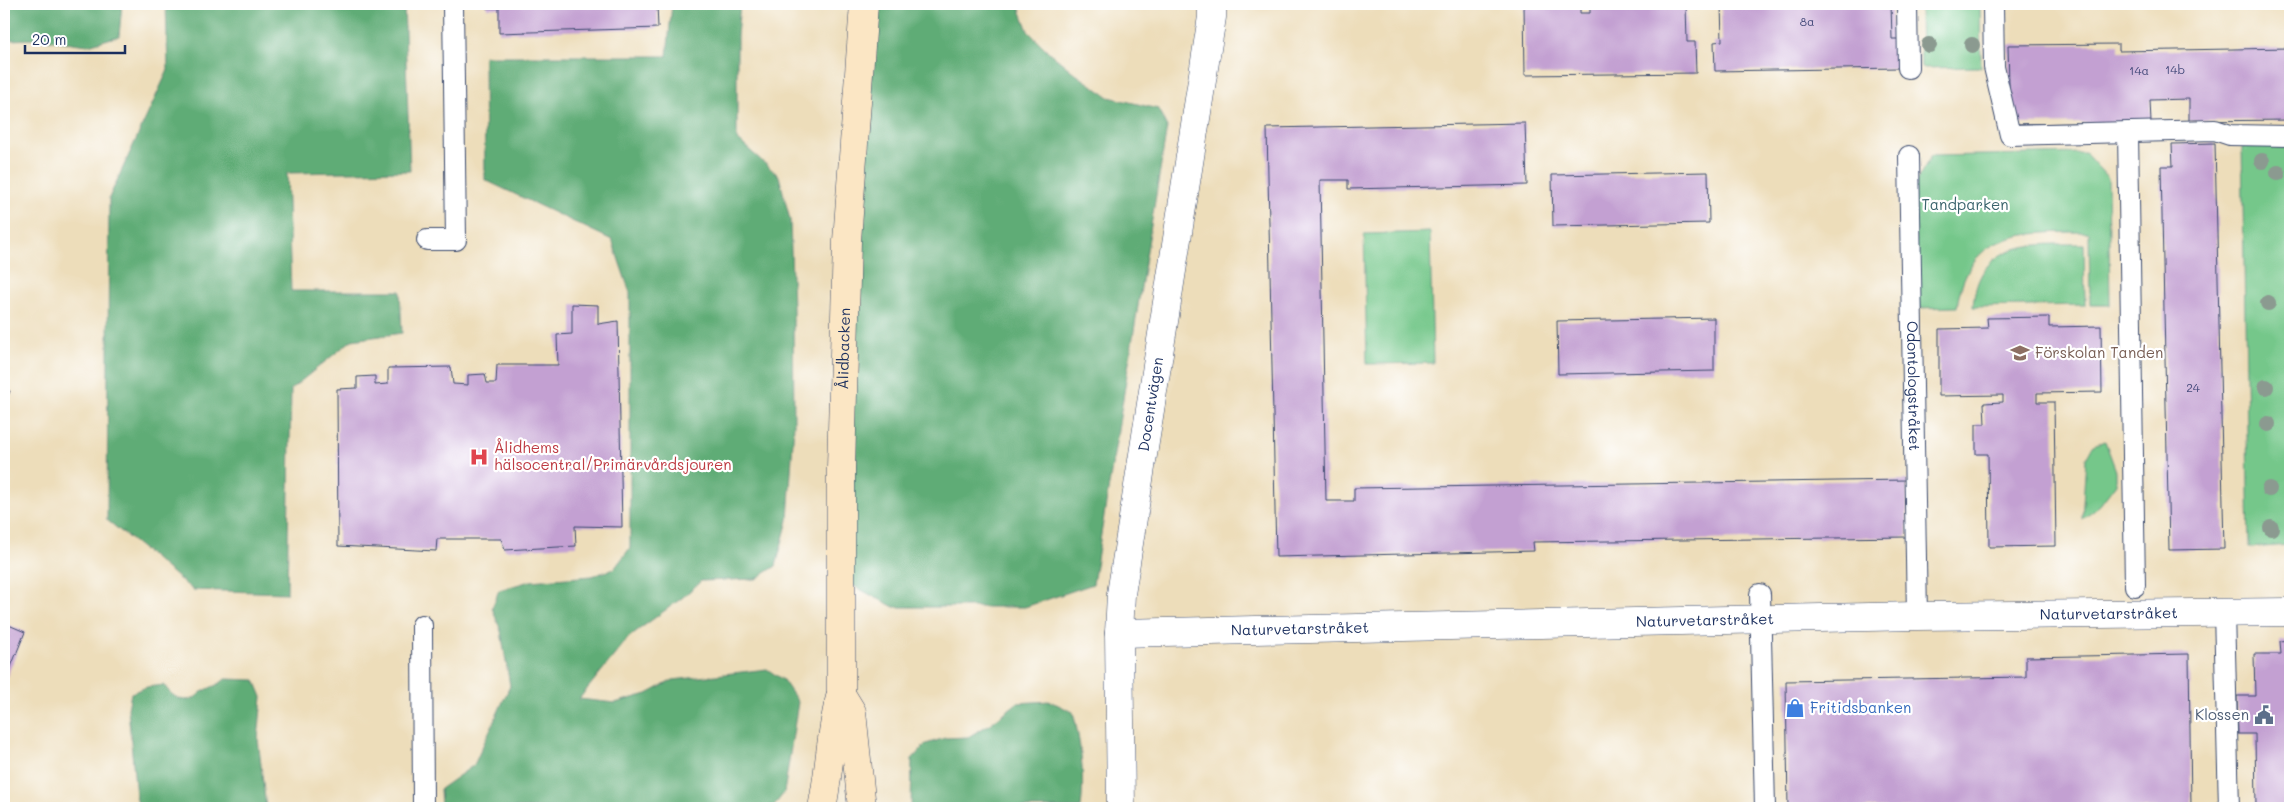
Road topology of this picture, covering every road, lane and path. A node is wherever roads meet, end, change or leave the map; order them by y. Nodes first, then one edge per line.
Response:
1 (452, 4) edge
2 (864, 4) edge
3 (1212, 4) edge
4 (1907, 4) edge
5 (1993, 4) edge
6 (1908, 68) dead end
7 (2128, 132) junction
8 (2290, 136) edge
9 (1909, 156) dead end
10 (427, 240) dead end
11 (2135, 586) dead end
12 (1761, 606) junction
13 (2224, 612) junction
14 (2290, 612) edge
15 (1917, 616) junction
16 (422, 625) dead end
17 (1119, 633) junction
18 (842, 694) junction
19 (423, 808) edge
20 (822, 808) edge
21 (862, 808) edge
22 (1121, 808) edge
23 (1765, 808) edge
24 (2229, 808) edge

1 - 10 lane
2 - 18 main road, Ålidbacken
3 - 17 street, Docentvägen
4 - 6 lane
5 - 7 lane
7 - 8 lane
7 - 11 lane
9 - 15 lane, Odontologstråket
12 - 15 street, Naturvetarstråket
12 - 17 street, Naturvetarstråket
12 - 23 lane
13 - 14 street, Naturvetarstråket
13 - 15 street, Naturvetarstråket
13 - 24 lane
16 - 19 lane
17 - 22 street, Docentvägen
18 - 20 main road, Ålidbacken
18 - 21 main road, Ålidbacken

